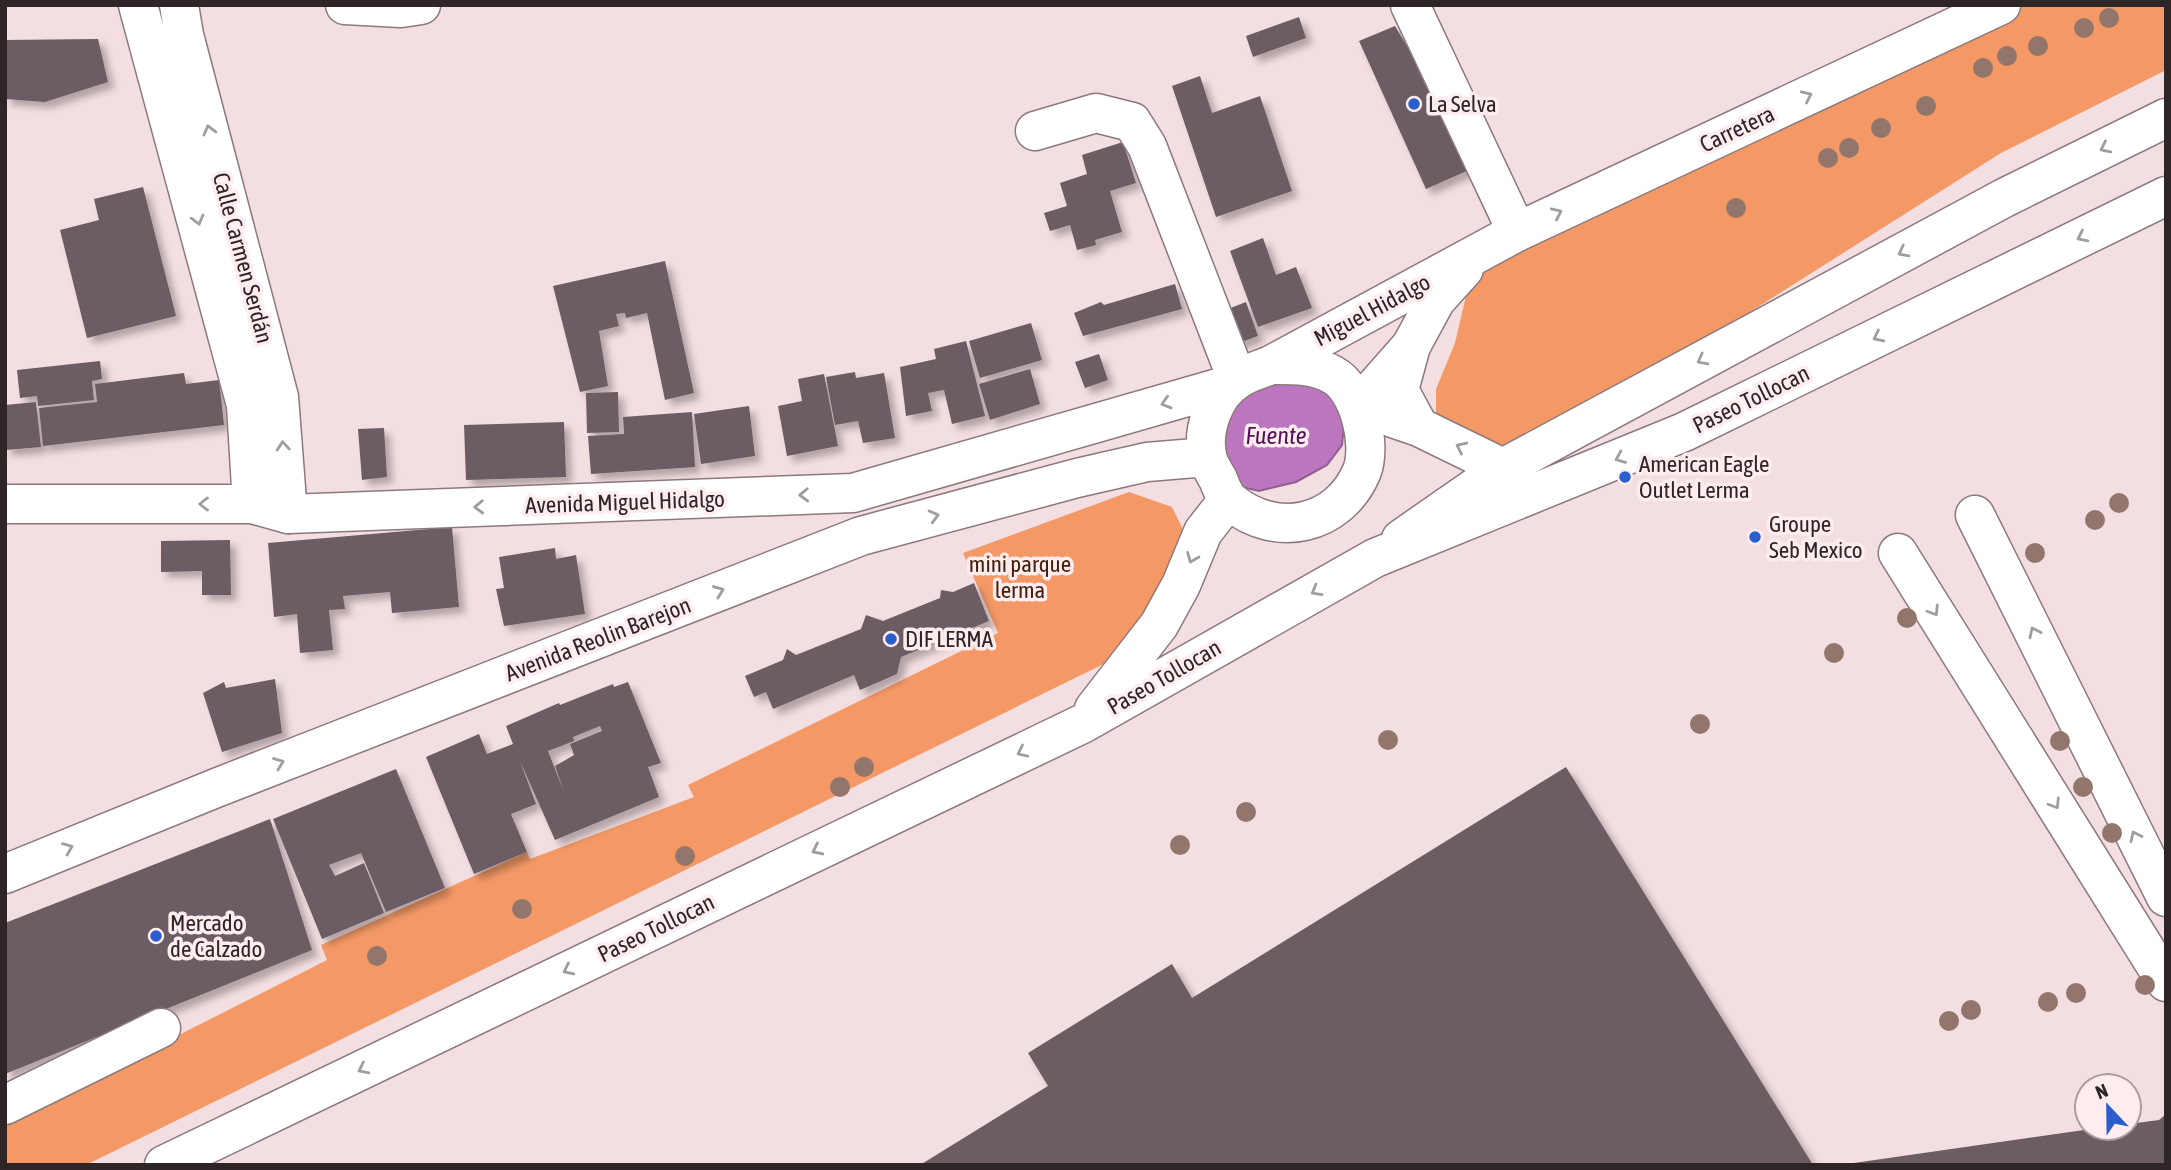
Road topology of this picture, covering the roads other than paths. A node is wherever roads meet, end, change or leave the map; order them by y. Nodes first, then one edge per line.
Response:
1 (138, 5) edge
2 (179, 5) edge
3 (345, 5) edge
4 (421, 5) edge
5 (1410, 5) edge
6 (2001, 5) edge
7 (2166, 118) edge
8 (1035, 131) dead end
9 (2166, 196) edge
10 (1517, 232) junction
11 (1475, 257) junction
12 (1411, 346) junction
13 (1247, 376) junction
14 (263, 401) junction
15 (1358, 406) junction
16 (1419, 427) junction
17 (1207, 457) junction
18 (1503, 468) junction
19 (853, 493) junction
20 (1228, 500) junction
21 (5, 504) edge
22 (270, 509) junction
23 (1975, 515) dead end
24 (861, 536) junction
25 (1898, 553) dead end
26 (1375, 558) junction
27 (1084, 723) junction
28 (5, 874) edge
29 (2166, 897) edge
30 (2166, 982) edge
31 (161, 1028) dead end
32 (5, 1105) edge
33 (164, 1165) edge

1 -> 14 main road, Calle Carmen Serdán
14 -> 2 main road, Calle Carmen Serdán
3 - 4 main road
5 - 10 main road
10 -> 6 main road, Carretera
7 -> 18 main road
8 - 13 main road
9 -> 26 main road, Paseo Tollocan
10 - 11 main road, Carretera
11 - 12 main road
11 - 13 main road, Miguel Hidalgo
12 - 15 main road
12 - 16 main road
13 - 15 main road
13 - 17 main road
13 -> 19 main road, Avenida Miguel Hidalgo
14 - 22 main road, Calle Carmen Serdán
15 - 16 main road
15 - 20 main road
18 -> 16 main road
17 - 20 main road
24 -> 17 main road, Avenida Reolin Barejon
18 - 26 main road
19 -> 22 main road, Avenida Miguel Hidalgo
19 - 24 main road
20 -> 27 main road
22 -> 21 main road, Avenida Miguel Hidalgo
29 -> 23 main road
28 -> 24 main road, Avenida Reolin Barejon
25 -> 30 main road
26 -> 27 main road, Paseo Tollocan
27 -> 33 main road, Paseo Tollocan
31 - 32 main road

